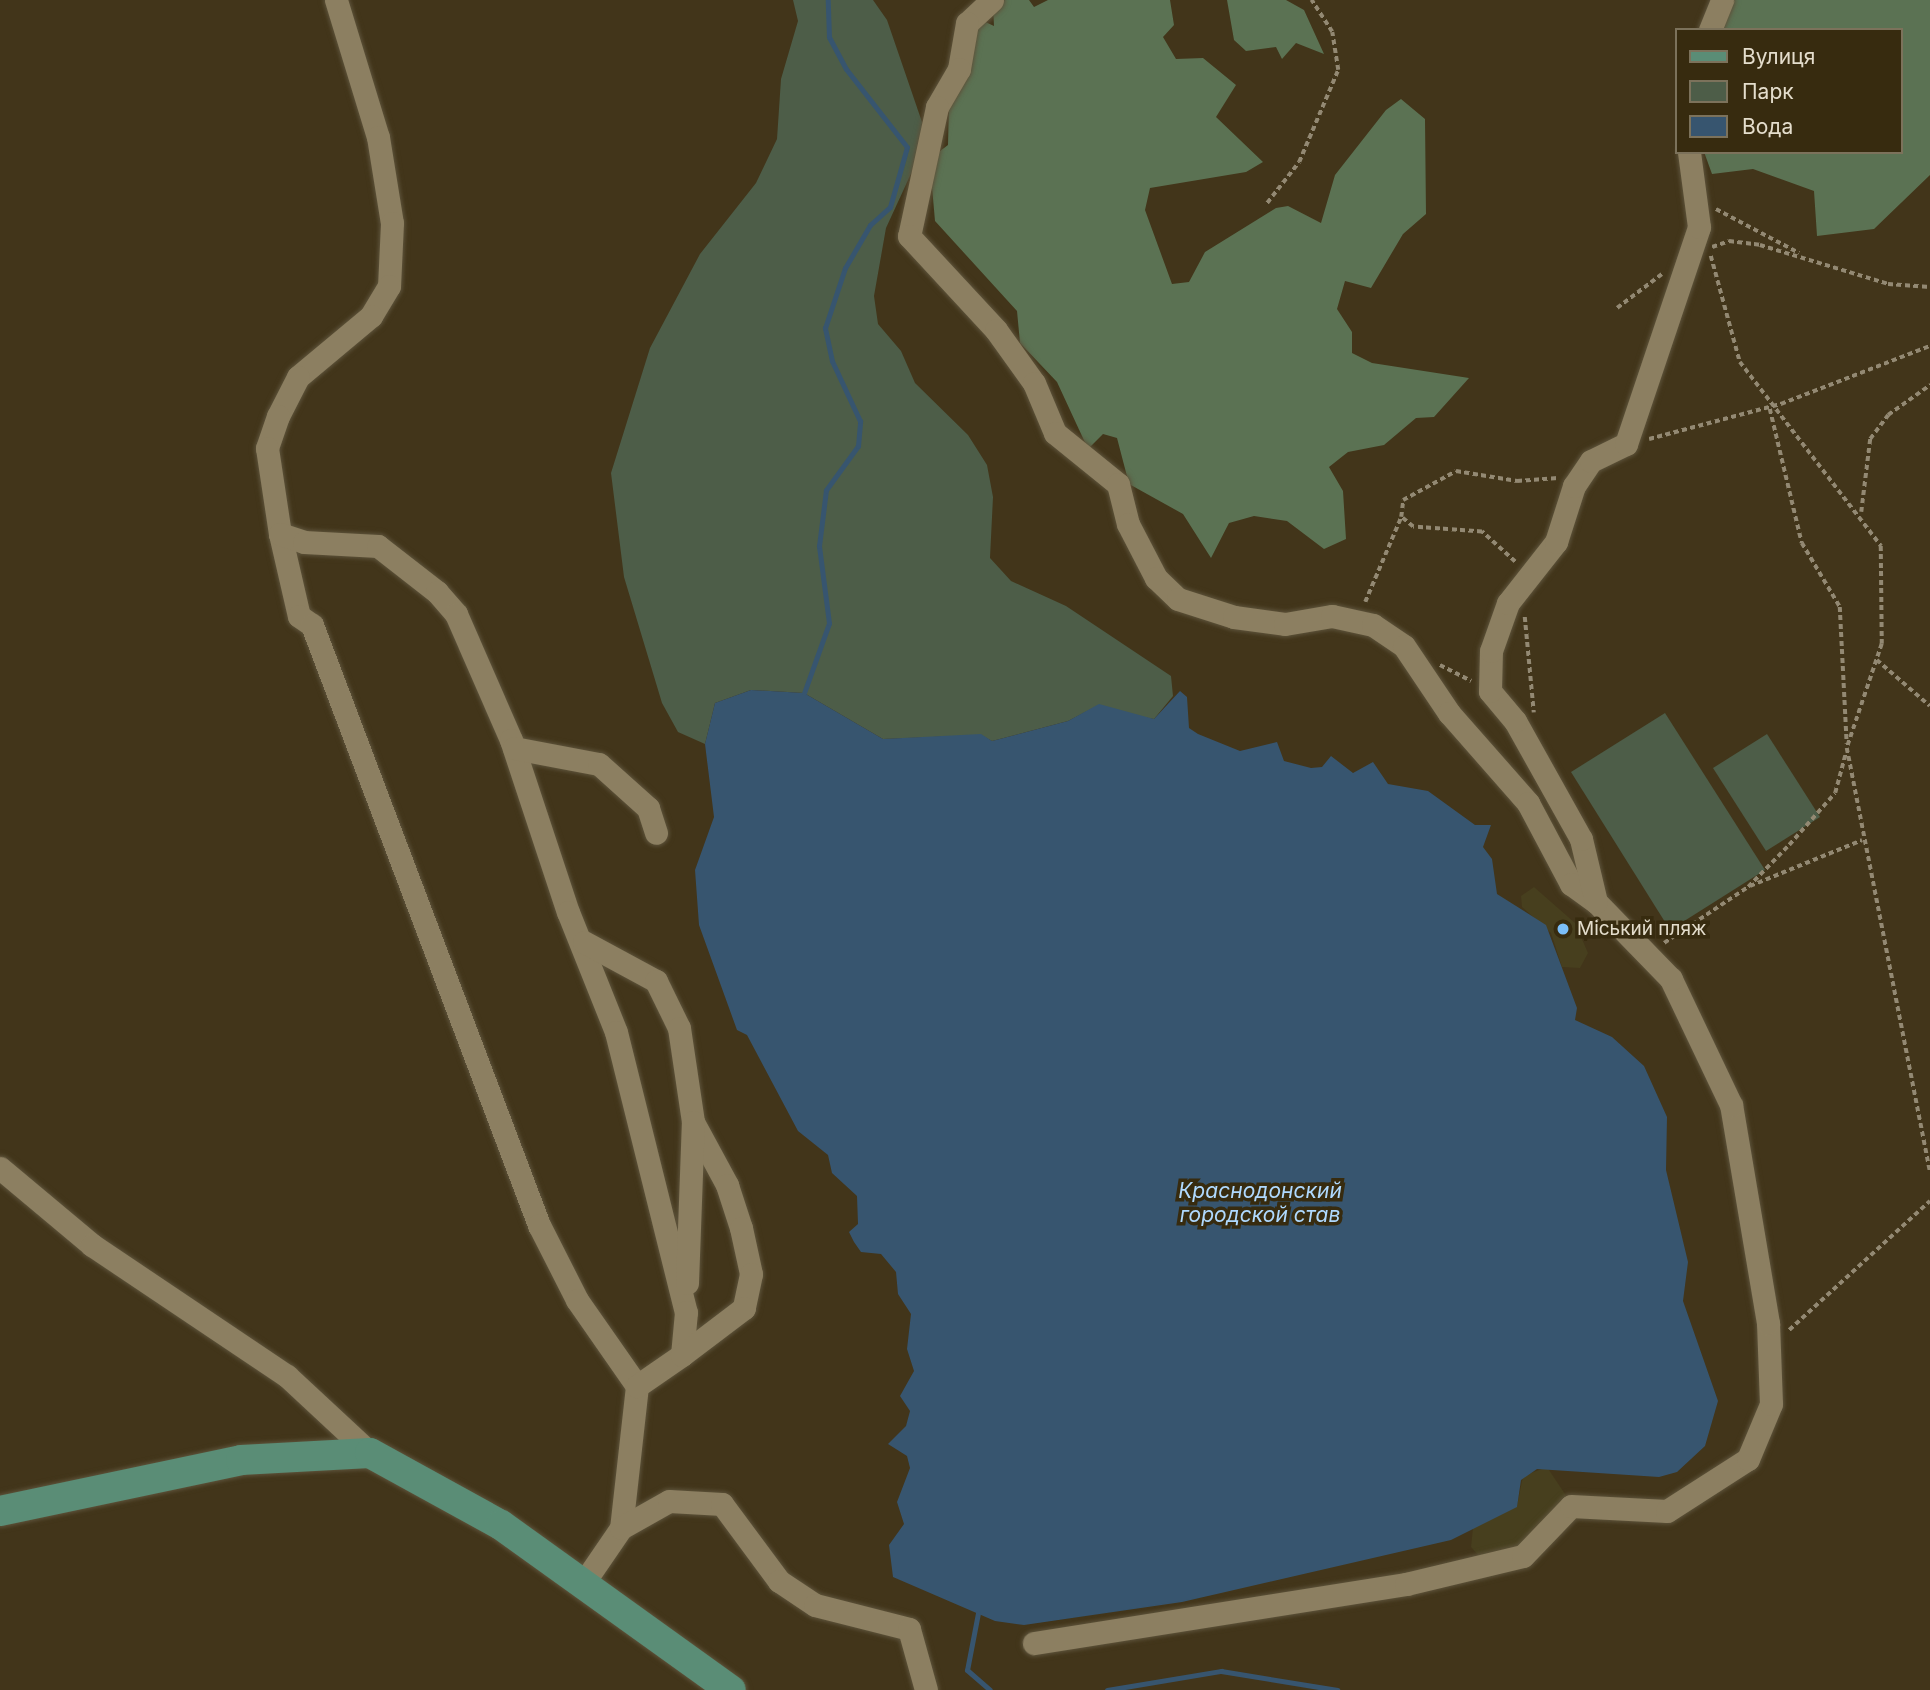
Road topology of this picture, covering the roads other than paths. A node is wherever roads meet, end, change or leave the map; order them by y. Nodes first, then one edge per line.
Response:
1 (336, 0) edge
2 (992, 0) edge
3 (1722, 0) edge
4 (1711, 28) edge
5 (1689, 154) edge
6 (280, 534) junction
7 (514, 748) junction
8 (656, 833) dead end
9 (1596, 902) junction
10 (584, 942) junction
11 (693, 1122) junction
12 (0, 1168) edge
13 (686, 1312) junction
14 (682, 1355) junction
15 (637, 1386) junction
16 (370, 1453) junction
17 (0, 1511) edge
18 (621, 1528) junction
19 (582, 1585) junction
20 (1034, 1643) dead end
21 (731, 1690) edge
22 (926, 1690) edge

1 - 6 street
2 - 9 street
3 - 4 street
5 - 9 street
6 - 7 street
6 - 15 street
7 - 8 street
7 - 10 street
9 - 20 street
10 - 11 street
10 - 13 street
11 - 13 street
11 - 14 street
12 - 16 street
13 - 14 street
14 - 15 street
15 - 18 street
16 - 17 main road
16 - 19 main road
18 - 19 street
18 - 22 street
19 - 21 main road

